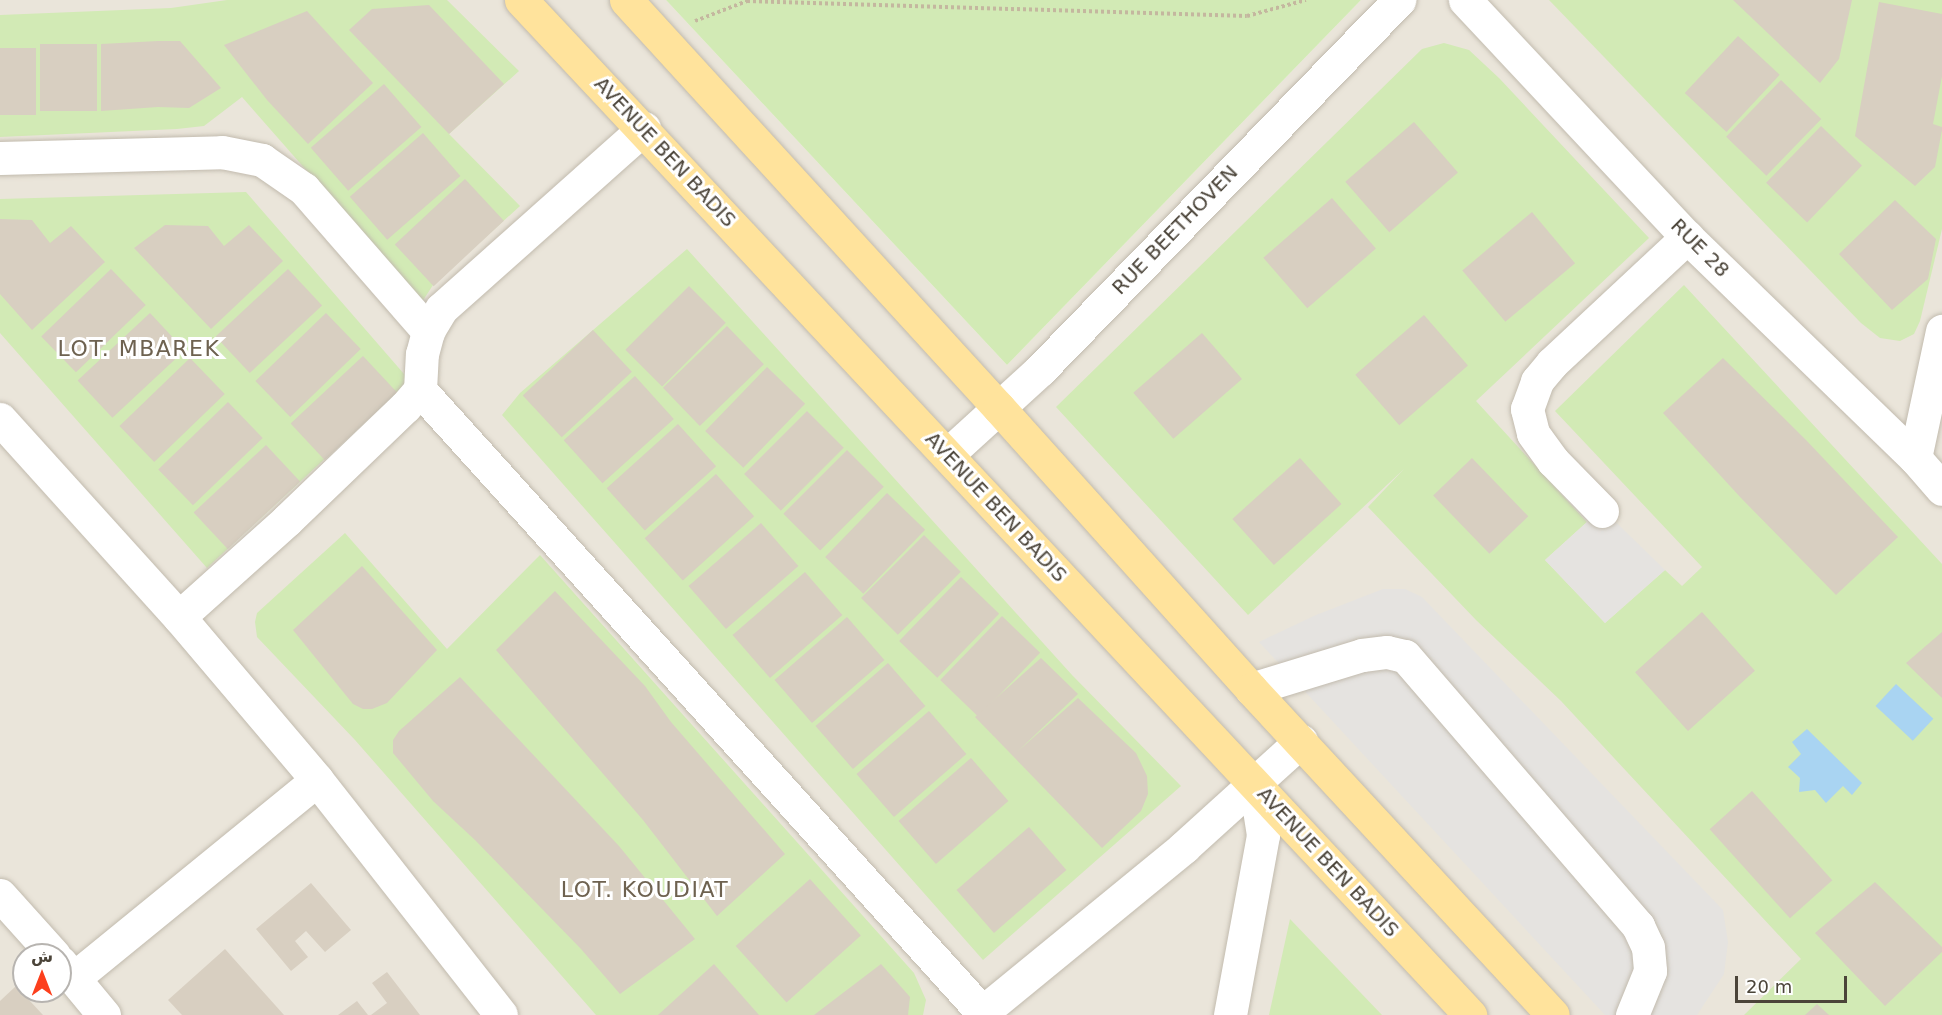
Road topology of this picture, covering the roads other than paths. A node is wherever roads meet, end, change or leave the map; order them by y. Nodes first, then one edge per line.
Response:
1 (521, 0) edge
2 (626, 0) edge
3 (1399, 0) edge
4 (1465, 0) edge
5 (644, 128) junction
6 (0, 158) edge
7 (1687, 237) junction
8 (428, 331) junction
9 (1942, 331) edge
10 (420, 390) junction
11 (999, 408) junction
12 (0, 419) edge
13 (948, 454) junction
14 (1915, 458) junction
15 (1942, 489) edge
16 (1602, 511) dead end
17 (179, 617) junction
18 (1251, 689) junction
19 (1301, 741) junction
20 (317, 780) junction
21 (1255, 784) junction
22 (0, 895) edge
23 (43, 943) edge
24 (72, 958) edge
25 (72, 976) edge
26 (981, 1014) edge
27 (104, 1015) edge
28 (501, 1015) edge
29 (1230, 1015) edge
30 (1470, 1015) edge
31 (1553, 1015) edge
32 (1632, 1015) edge

1 - 5 main road, AVENUE BEN BADIS
2 - 11 main road
3 - 11 street, RUE BEETHOVEN
4 - 7 street, RUE 28
5 - 8 street
5 - 13 main road, AVENUE BEN BADIS
6 - 8 street
7 - 14 street, RUE 28
7 - 16 street
8 - 10 street
9 - 14 street
10 - 17 street
10 - 26 street
11 - 13 street, RUE BEETHOVEN
11 - 18 main road
12 - 17 street
13 - 21 main road, AVENUE BEN BADIS
14 - 15 street, RUE 28
17 - 20 street
18 - 19 main road
18 - 32 street
19 - 21 street
19 - 31 main road
20 - 24 street
20 - 28 street
21 - 26 street
21 - 29 street
21 - 30 main road, AVENUE BEN BADIS
22 - 23 street
25 - 27 street

